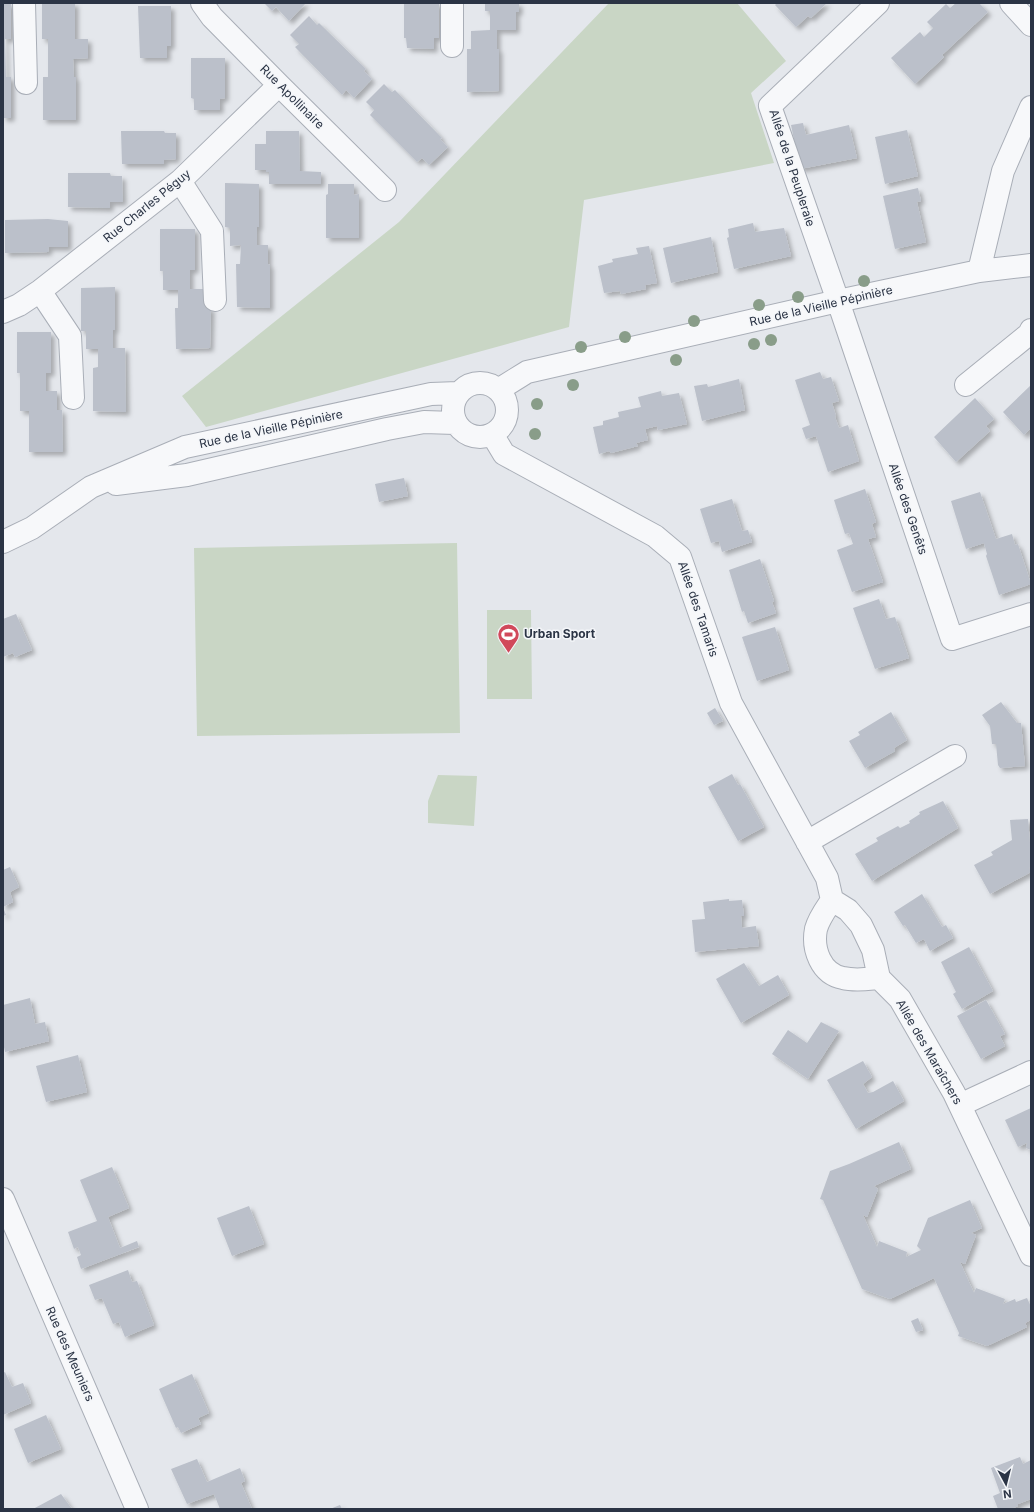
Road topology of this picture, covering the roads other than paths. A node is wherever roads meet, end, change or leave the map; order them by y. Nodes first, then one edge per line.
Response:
1 (24, 3) edge
2 (202, 3) edge
3 (452, 3) edge
4 (878, 3) edge
5 (1012, 3) edge
6 (1031, 25) edge
7 (452, 46) dead end
8 (26, 83) dead end
9 (279, 85) junction
10 (1031, 107) edge
11 (180, 181) junction
12 (385, 190) dead end
13 (1030, 270) edge
14 (979, 271) junction
15 (40, 291) junction
16 (215, 300) dead end
17 (838, 301) junction
18 (3, 312) edge
19 (1031, 330) edge
20 (966, 385) dead end
21 (498, 390) junction
22 (458, 393) junction
23 (73, 398) dead end
24 (455, 423) junction
25 (492, 434) junction
26 (91, 488) junction
27 (3, 542) edge
28 (1031, 614) edge
29 (955, 756) dead end
30 (807, 842) junction
31 (832, 900) junction
32 (880, 978) junction
33 (1031, 1072) edge
34 (960, 1105) junction
35 (3, 1199) edge
36 (1031, 1255) edge
37 (137, 1509) edge

1 - 8 street
2 - 9 street, Rue Apollinaire
3 - 7 street
4 - 17 street, Allée de la Peupleraie
5 - 6 street
9 - 11 street, Rue Charles Péguy
9 - 12 street, Rue Apollinaire
10 - 14 street
11 - 15 street, Rue Charles Péguy
11 - 16 street
13 - 14 street, Rue de la Vieille Pépinière
14 - 17 street, Rue de la Vieille Pépinière
15 - 18 street, Rue Charles Péguy
15 - 23 street
17 - 21 street, Rue de la Vieille Pépinière
17 - 28 street, Allée des Genêts
19 - 20 street
21 - 22 street, Rue de la Vieille Pépinière
21 - 25 street
22 - 24 street
22 - 26 street, Rue de la Vieille Pépinière
24 - 25 street
24 - 26 street, Rue de la Vieille Pépinière
25 - 30 street, Allée des Tamaris
26 - 27 street, Rue de la Vieille Pépinière
29 - 30 street
30 - 31 street
31 - 32 street, Allée des Maraîchers
31 - 32 street
32 - 34 street, Allée des Maraîchers
33 - 34 street
34 - 36 street, Allée des Maraîchers
35 - 37 street, Rue des Meuniers

